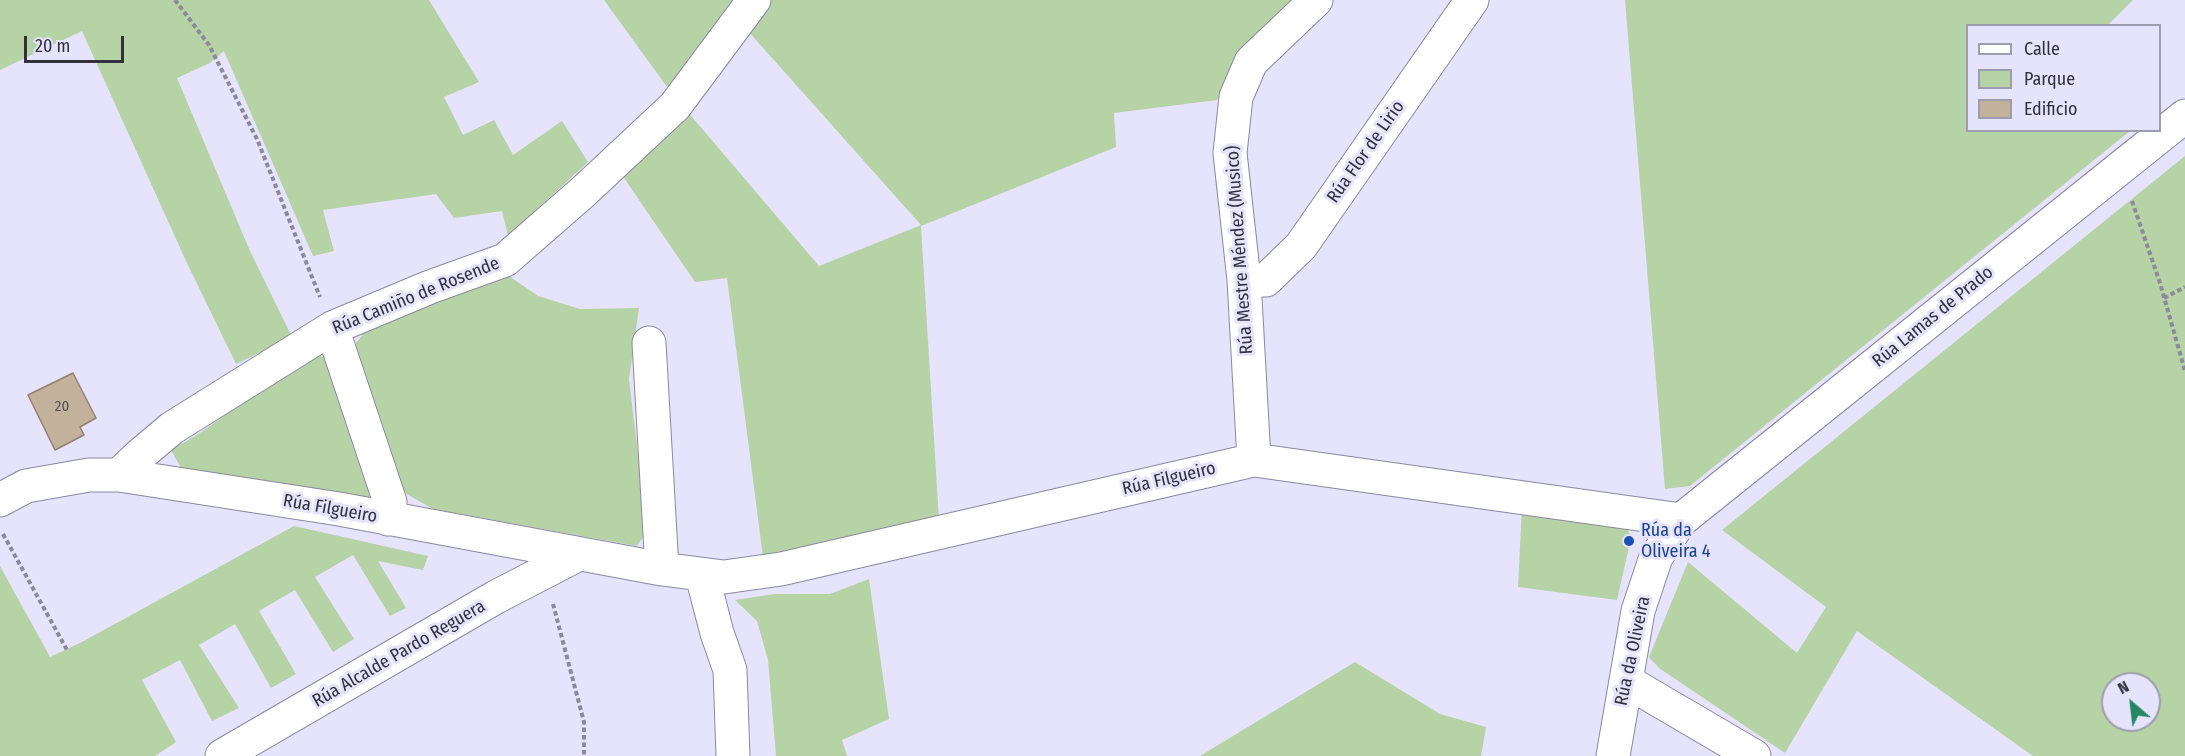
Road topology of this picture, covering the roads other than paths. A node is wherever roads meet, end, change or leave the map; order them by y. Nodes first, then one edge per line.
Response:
1 (754, 0) edge
2 (1316, 0) edge
3 (1472, 0) edge
4 (2185, 116) edge
5 (1244, 280) junction
6 (332, 328) junction
7 (649, 343) dead end
8 (1254, 460) junction
9 (118, 475) junction
10 (0, 500) edge
11 (388, 519) junction
12 (1681, 520) junction
13 (577, 555) junction
14 (662, 569) junction
15 (702, 575) junction
16 (1626, 681) junction
17 (222, 756) edge
18 (733, 756) edge
19 (1612, 756) edge
20 (1754, 756) edge

1 - 6 street, Rúa Camiño de Rosende
2 - 5 street, Rúa Mestre Méndez (Musico)
3 - 5 street, Rúa Flor de Lirio
4 - 12 street, Rúa Lamas de Prado
5 - 8 street, Rúa Mestre Méndez (Musico)
6 - 9 street, Rúa Camiño de Rosende
6 - 11 street
7 - 14 street
8 - 12 street, Rúa Filgueiro
8 - 15 street, Rúa Filgueiro
9 - 10 street, Rúa Filgueiro
9 - 11 street, Rúa Filgueiro
11 - 13 street, Rúa Filgueiro
12 - 16 street, Rúa da Oliveira
13 - 14 street, Rúa Filgueiro
13 - 17 street, Rúa Alcalde Pardo Reguera
14 - 15 street, Rúa Filgueiro
15 - 18 street
16 - 19 street, Rúa da Oliveira
16 - 20 street

